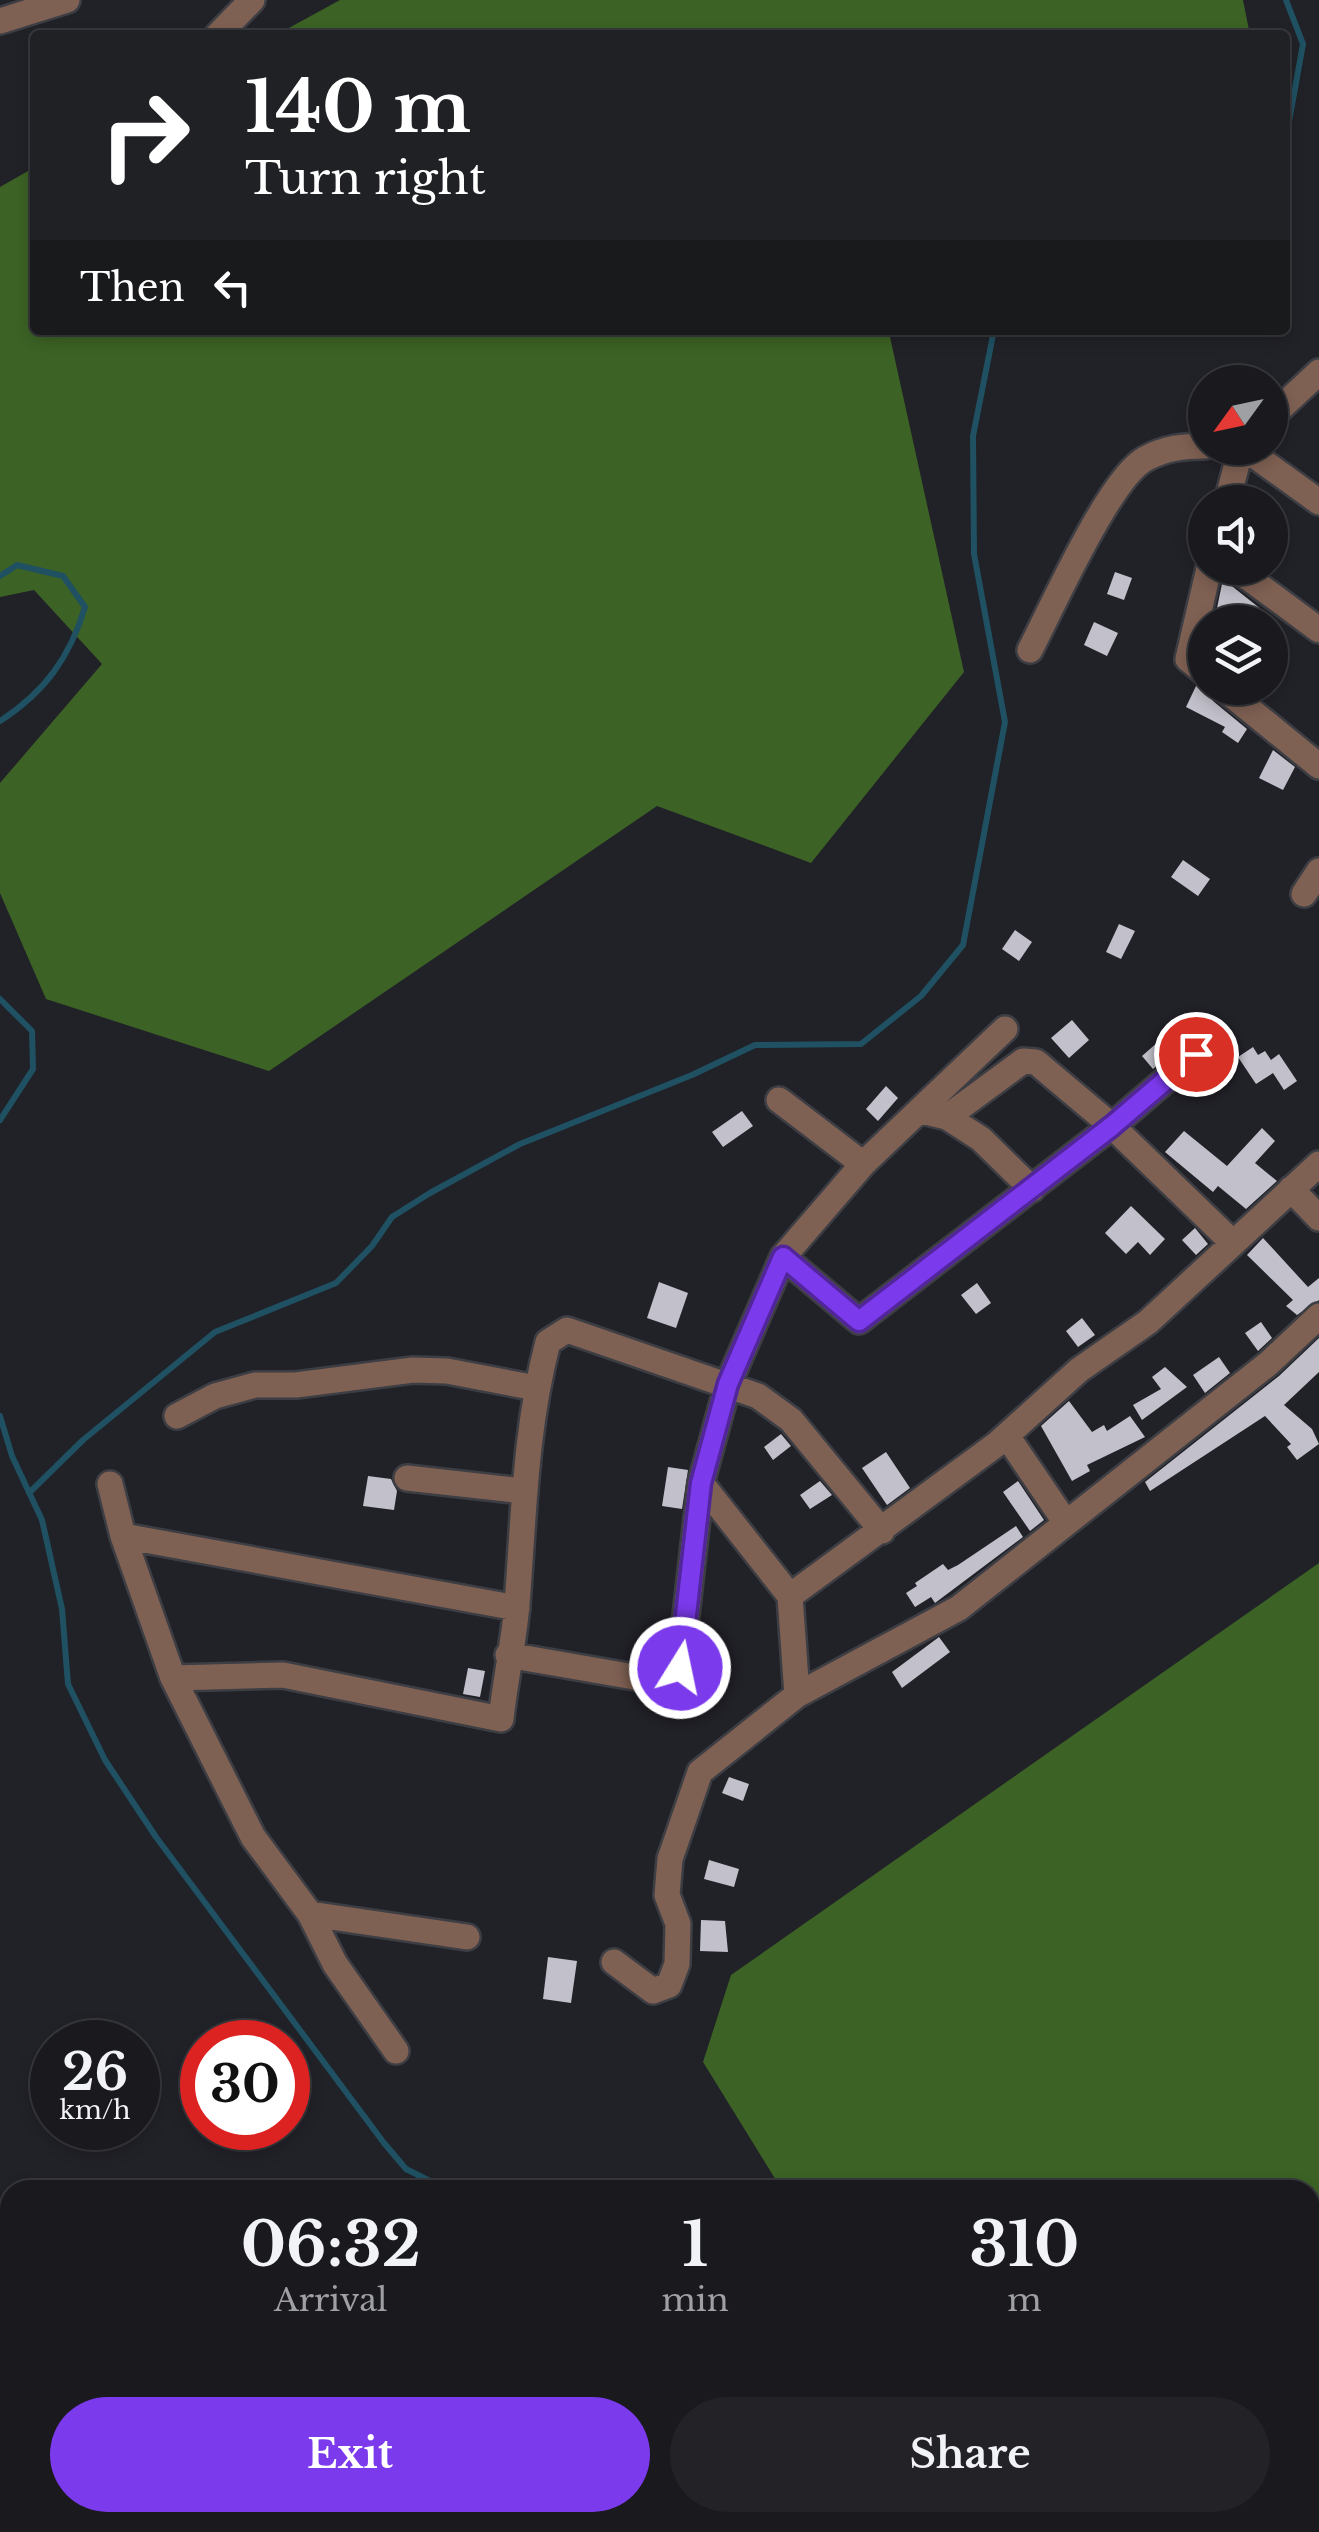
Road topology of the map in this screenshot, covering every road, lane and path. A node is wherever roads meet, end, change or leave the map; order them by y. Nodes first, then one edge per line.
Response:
1 (67, 0) edge
2 (252, 0) edge
3 (0, 21) edge
4 (223, 30) edge
5 (1319, 372) edge
6 (1288, 401) edge
7 (1188, 446) edge
8 (1267, 465) edge
9 (1319, 502) edge
10 (1259, 585) edge
11 (1319, 630) edge
12 (1030, 650) dead end
13 (1244, 705) edge
14 (1319, 766) edge
15 (1319, 871) edge
16 (1304, 894) dead end
17 (1004, 1029) dead end
18 (1196, 1054) dead end
19 (779, 1100) dead end
20 (934, 1114) junction
21 (1112, 1126) junction
22 (863, 1164) junction
23 (1319, 1164) edge
24 (1032, 1189) junction
25 (1291, 1189) junction
26 (1319, 1218) edge
27 (1233, 1243) junction
28 (783, 1257) junction
29 (1319, 1316) edge
30 (728, 1384) junction
31 (536, 1388) junction
32 (178, 1416) dead end
33 (1007, 1436) junction
34 (407, 1478) dead end
35 (701, 1483) junction
36 (110, 1484) dead end
37 (523, 1492) junction
38 (1066, 1524) junction
39 (882, 1532) junction
40 (123, 1536) junction
41 (790, 1596) junction
42 (517, 1608) junction
43 (508, 1655) junction
44 (173, 1678) junction
45 (796, 1695) junction
46 (310, 1914) junction
47 (468, 1936) dead end
48 (614, 1962) dead end
49 (396, 2051) dead end

1 - 3 street
2 - 4 street
5 - 6 street
7 - 12 street
8 - 9 street
10 - 11 street
13 - 14 street
15 - 16 street
17 - 20 street
18 - 21 street
19 - 22 street
20 - 21 street
20 - 22 street
20 - 24 street
21 - 24 street
21 - 27 street
22 - 28 street
23 - 25 street
24 - 28 street
25 - 26 street
25 - 27 street
27 - 33 street
28 - 30 street
29 - 38 street
30 - 31 street
30 - 35 street
30 - 39 street
31 - 32 street
31 - 37 street
33 - 38 street
33 - 39 street
34 - 37 street
35 - 41 street
35 - 43 street
36 - 40 street
37 - 42 street
38 - 45 street
39 - 41 street
40 - 42 street
40 - 44 street
41 - 45 street
42 - 43 street
43 - 44 street
44 - 46 street
45 - 48 street
46 - 47 street
46 - 49 street

